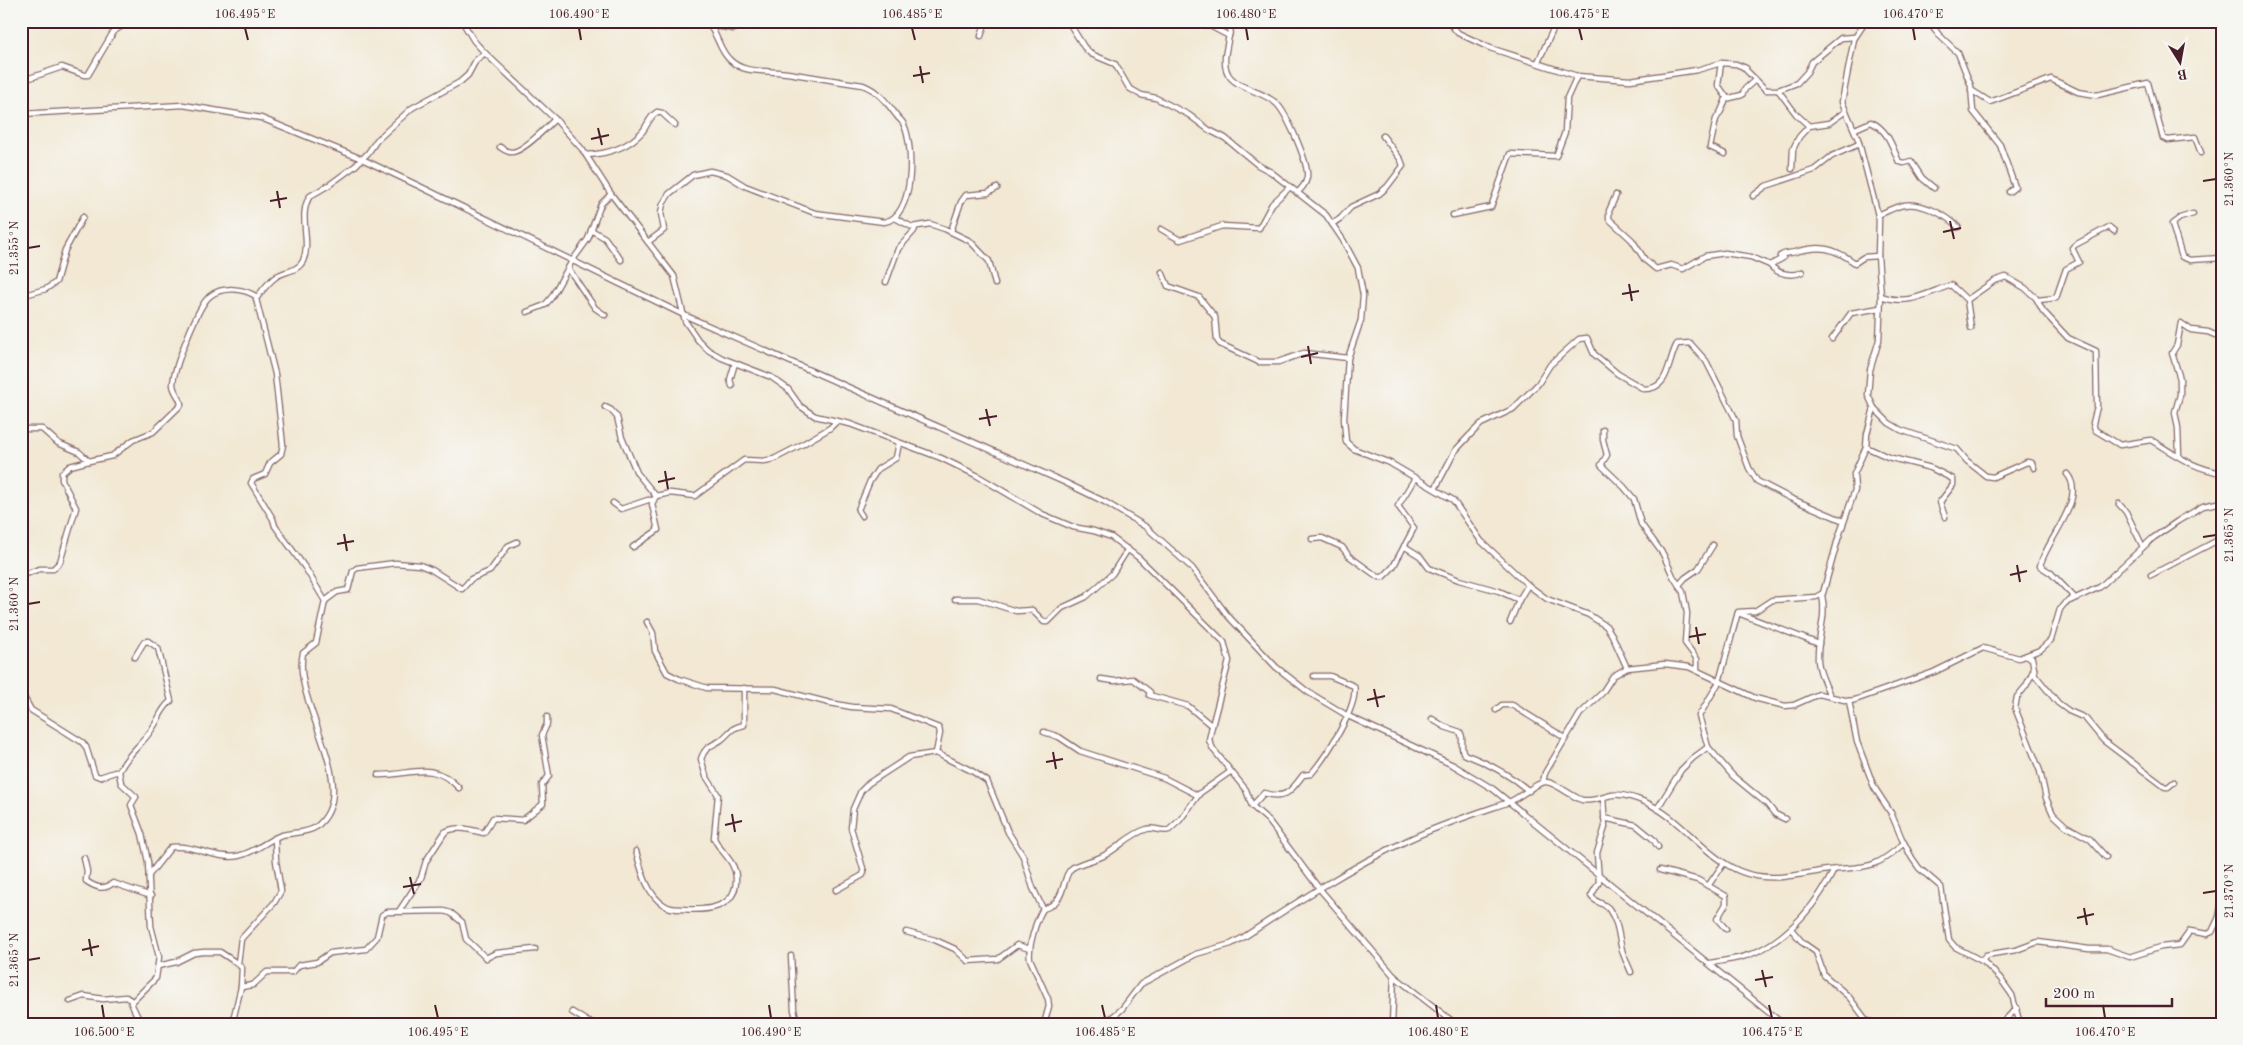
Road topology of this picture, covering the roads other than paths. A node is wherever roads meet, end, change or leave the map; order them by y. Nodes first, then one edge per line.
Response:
1 (130, 21) edge
2 (462, 21) edge
3 (752, 21) edge
4 (986, 21) edge
5 (1068, 21) edge
6 (1189, 21) edge
7 (1234, 21) edge
8 (1453, 21) edge
9 (1558, 21) edge
10 (1866, 21) edge
11 (1930, 21) edge
12 (707, 23) edge
13 (981, 36) dead end
14 (1229, 36) junction
15 (1855, 37) junction
16 (485, 53) junction
17 (1538, 62) junction
18 (1721, 64) junction
19 (1578, 76) junction
20 (1755, 80) junction
21 (21, 81) edge
22 (1778, 90) junction
23 (1971, 90) junction
24 (1727, 98) junction
25 (1846, 112) junction
26 (21, 114) edge
27 (555, 119) junction
28 (676, 125) dead end
29 (1809, 126) junction
30 (1855, 129) junction
31 (1383, 136) dead end
32 (1859, 144) junction
33 (500, 147) dead end
34 (2200, 153) dead end
35 (1725, 154) dead end
36 (586, 155) junction
37 (362, 160) junction
38 (1792, 169) dead end
39 (1290, 187) junction
40 (997, 188) dead end
41 (1934, 188) dead end
42 (2009, 192) dead end
43 (1297, 193) junction
44 (611, 194) junction
45 (1616, 195) dead end
46 (1753, 196) dead end
47 (2193, 214) dead end
48 (1452, 215) dead end
49 (1878, 215) junction
50 (83, 217) dead end
51 (895, 218) junction
52 (1332, 224) junction
53 (1958, 227) dead end
54 (915, 228) junction
55 (1161, 229) dead end
56 (591, 230) junction
57 (951, 231) junction
58 (2114, 231) dead end
59 (648, 242) junction
60 (1878, 256) junction
61 (2222, 258) edge
62 (621, 260) dead end
63 (572, 261) junction
64 (1770, 265) junction
65 (568, 268) junction
66 (1162, 272) dead end
67 (1802, 272) dead end
68 (886, 282) dead end
69 (995, 284) dead end
70 (21, 296) edge
71 (1881, 296) junction
72 (257, 297) junction
73 (1966, 300) junction
74 (2038, 300) junction
75 (1880, 308) junction
76 (527, 312) dead end
77 (605, 315) dead end
78 (684, 315) junction
79 (1971, 328) dead end
80 (2222, 338) edge
81 (1832, 339) dead end
82 (1348, 358) junction
83 (735, 363) junction
84 (732, 386) dead end
85 (605, 407) dead end
86 (1874, 408) junction
87 (837, 421) junction
88 (21, 429) edge
89 (1603, 430) dead end
90 (899, 443) junction
91 (1866, 447) junction
92 (2179, 456) junction
93 (89, 461) junction
94 (2034, 468) dead end
95 (2222, 473) edge
96 (2067, 474) dead end
97 (1416, 478) junction
98 (1435, 489) junction
99 (656, 496) junction
100 (652, 500) junction
101 (2222, 502) edge
102 (613, 503) dead end
103 (2119, 504) dead end
104 (862, 516) dead end
105 (1945, 517) dead end
106 (1844, 521) junction
107 (2222, 538) edge
108 (1312, 539) dead end
109 (517, 542) dead end
110 (1404, 546) junction
111 (1713, 546) dead end
112 (633, 547) dead end
113 (2143, 547) junction
114 (1128, 549) junction
115 (2151, 574) dead end
116 (21, 576) edge
117 (1528, 584) junction
118 (1679, 586) junction
119 (1822, 595) junction
120 (955, 599) dead end
121 (1519, 600) junction
122 (2070, 600) junction
123 (325, 601) junction
124 (1738, 613) junction
125 (647, 622) dead end
126 (1510, 622) dead end
127 (1819, 644) junction
128 (2025, 656) junction
129 (135, 657) dead end
130 (1627, 668) junction
131 (1697, 670) junction
132 (2034, 670) junction
133 (1314, 676) dead end
134 (1101, 679) dead end
135 (1719, 682) junction
136 (744, 688) junction
137 (21, 692) edge
138 (1830, 696) junction
139 (1849, 701) junction
140 (1496, 710) dead end
141 (1348, 716) junction
142 (547, 717) dead end
143 (1432, 719) dead end
144 (1212, 726) junction
145 (1044, 732) dead end
146 (1565, 738) junction
147 (1708, 747) junction
148 (936, 752) junction
149 (119, 772) junction
150 (1230, 772) junction
151 (378, 775) dead end
152 (1543, 782) junction
153 (2174, 782) dead end
154 (459, 788) dead end
155 (1529, 791) junction
156 (1197, 796) junction
157 (1603, 798) junction
158 (1509, 801) junction
159 (1252, 806) junction
160 (1657, 809) junction
161 (1604, 818) junction
162 (1785, 820) dead end
163 (276, 838) junction
164 (1904, 843) junction
165 (1658, 848) dead end
166 (636, 851) dead end
167 (2106, 857) dead end
168 (84, 858) dead end
169 (1724, 863) junction
170 (1660, 870) dead end
171 (1834, 870) junction
172 (1598, 874) junction
173 (149, 875) junction
174 (1708, 886) junction
175 (1318, 887) junction
176 (836, 890) dead end
177 (151, 896) junction
178 (2222, 901) edge
179 (1043, 909) junction
180 (399, 912) junction
181 (1726, 929) dead end
182 (1791, 929) junction
183 (906, 932) dead end
184 (535, 949) dead end
185 (1030, 949) junction
186 (791, 956) dead end
187 (1982, 961) junction
188 (238, 963) junction
189 (1710, 963) junction
190 (158, 966) junction
191 (1630, 972) dead end
192 (1394, 976) junction
193 (242, 987) junction
194 (132, 1000) junction
195 (70, 1001) dead end
196 (2017, 1008) junction
197 (572, 1012) dead end
198 (140, 1024) edge
199 (232, 1024) edge
200 (597, 1024) edge
201 (798, 1024) edge
202 (1044, 1024) edge
203 (1104, 1024) edge
204 (1392, 1024) edge
205 (1456, 1024) edge
206 (1783, 1024) edge
207 (1881, 1024) edge
208 (2001, 1024) edge
209 (2020, 1024) edge

1 - 21 street
2 - 16 street
3 - 12 street
4 - 13 street
5 - 39 street
6 - 14 street
7 - 14 street
8 - 17 street
9 - 17 street
10 - 15 street
11 - 23 street
12 - 51 street
14 - 43 street
15 - 22 street
15 - 25 street
16 - 27 street
16 - 37 street
17 - 19 street
18 - 19 street
18 - 20 street
18 - 24 street
19 - 48 street
20 - 22 street
20 - 24 street
22 - 29 street
23 - 34 street
23 - 42 street
24 - 35 street
25 - 29 street
25 - 30 street
26 - 37 street
27 - 33 street
27 - 36 street
28 - 36 street
29 - 38 street
30 - 32 street
30 - 41 street
31 - 52 street
32 - 46 street
32 - 49 street
36 - 44 street
37 - 63 street
37 - 72 street
39 - 43 street
39 - 55 street
40 - 57 street
43 - 52 street
44 - 56 street
44 - 59 street
45 - 64 street
47 - 61 street
49 - 53 street
49 - 60 street
50 - 70 street
51 - 54 street
51 - 59 street
52 - 82 street
54 - 57 street
54 - 68 street
56 - 62 street
56 - 63 street
57 - 69 street
58 - 74 street
59 - 78 street
60 - 64 street
60 - 71 street
63 - 65 street
63 - 78 street
64 - 67 street
65 - 76 street
65 - 77 street
66 - 82 street
71 - 73 street
71 - 75 street
72 - 93 street
72 - 123 street
73 - 74 street
73 - 79 street
74 - 92 street
75 - 81 street
75 - 86 street
78 - 83 street
78 - 141 street
80 - 92 street
82 - 97 street
83 - 84 street
83 - 87 street
85 - 99 street
86 - 91 street
86 - 94 street
87 - 90 street
87 - 99 street
88 - 93 street
89 - 118 street
90 - 104 street
90 - 114 street
91 - 105 street
91 - 106 street
92 - 95 street
93 - 116 street
96 - 122 street
97 - 98 street
97 - 110 street
98 - 106 street
98 - 117 street
99 - 100 street
100 - 102 street
100 - 112 street
101 - 113 street
103 - 113 street
106 - 119 street
107 - 115 street
108 - 110 street
109 - 123 street
110 - 121 street
111 - 118 street
113 - 122 street
114 - 120 street
114 - 144 street
117 - 121 street
117 - 130 street
118 - 131 street
119 - 124 street
119 - 127 street
121 - 126 street
122 - 128 street
123 - 163 street
124 - 127 street
124 - 135 street
125 - 136 street
127 - 138 street
128 - 132 street
128 - 139 street
129 - 149 street
130 - 131 street
130 - 146 street
131 - 135 street
132 - 153 street
132 - 167 street
133 - 141 street
134 - 144 street
135 - 138 street
135 - 147 street
136 - 148 street
136 - 166 street
137 - 149 street
138 - 139 street
139 - 164 street
140 - 146 street
141 - 158 street
141 - 159 street
142 - 180 street
143 - 155 street
144 - 150 street
145 - 156 street
146 - 152 street
147 - 160 street
147 - 162 street
148 - 176 street
148 - 179 street
149 - 173 street
150 - 156 street
150 - 159 street
151 - 154 street
152 - 155 street
152 - 157 street
155 - 158 street
156 - 179 street
157 - 160 street
157 - 161 street
158 - 172 street
158 - 175 street
159 - 175 street
160 - 169 street
161 - 165 street
161 - 172 street
163 - 173 street
163 - 188 street
164 - 171 street
164 - 187 street
168 - 177 street
169 - 171 street
169 - 174 street
170 - 174 street
171 - 182 street
172 - 189 street
172 - 191 street
173 - 177 street
174 - 181 street
175 - 192 street
175 - 203 street
177 - 190 street
178 - 187 street
179 - 185 street
180 - 184 street
180 - 193 street
182 - 189 street
182 - 207 street
183 - 185 street
185 - 202 street
186 - 201 street
187 - 196 street
188 - 190 street
188 - 193 street
189 - 206 street
190 - 194 street
192 - 204 street
192 - 205 street
193 - 199 street
194 - 195 street
194 - 198 street
196 - 208 street
196 - 209 street
197 - 200 street

